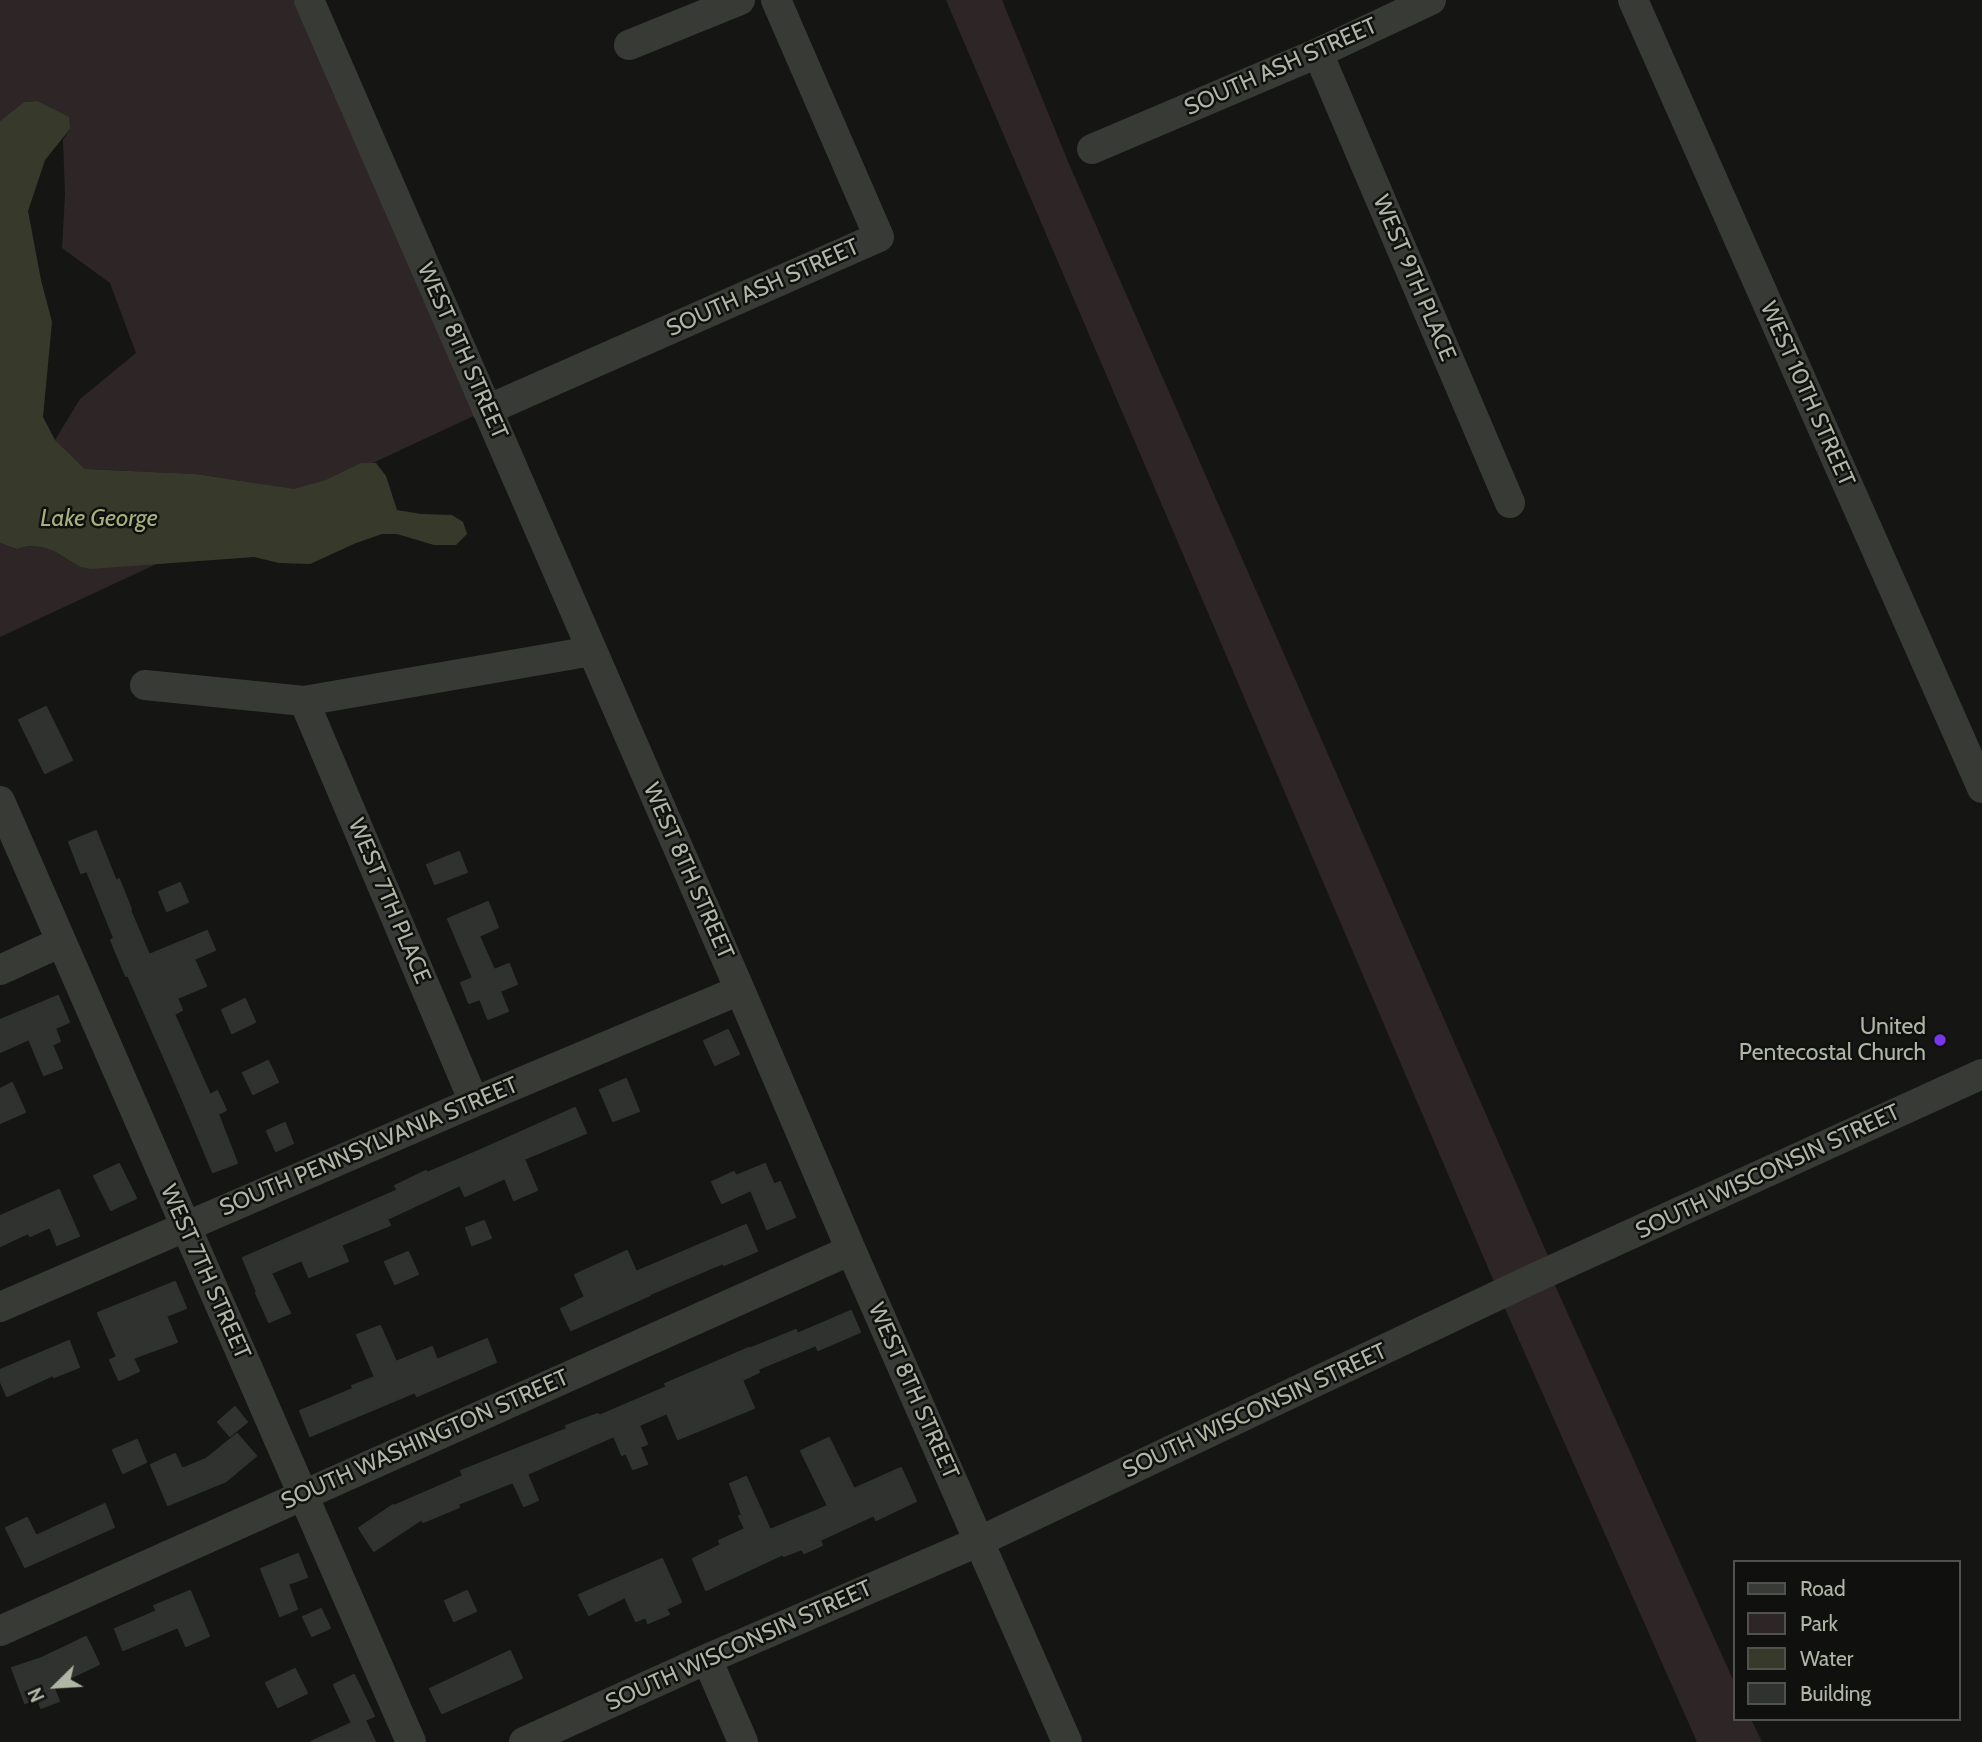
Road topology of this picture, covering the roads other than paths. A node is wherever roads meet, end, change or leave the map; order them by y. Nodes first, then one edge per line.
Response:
1 (309, 0) edge
2 (740, 0) edge
3 (776, 0) edge
4 (1431, 0) edge
5 (1633, 0) edge
6 (629, 45) dead end
7 (1318, 53) junction
8 (1092, 149) dead end
9 (488, 410) junction
10 (1510, 503) dead end
11 (593, 651) junction
12 (145, 685) dead end
13 (304, 701) junction
14 (1982, 788) edge
15 (0, 801) edge
16 (61, 942) junction
17 (0, 970) edge
18 (740, 990) junction
19 (1982, 1074) edge
20 (474, 1101) junction
21 (185, 1226) junction
22 (851, 1250) junction
23 (0, 1307) edge
24 (302, 1494) junction
25 (980, 1541) junction
26 (0, 1631) edge
27 (707, 1659) junction
28 (411, 1742) edge
29 (524, 1742) edge
30 (743, 1742) edge
31 (1067, 1742) edge

1 - 9 street, WEST 8TH STREET
2 - 6 street
3 - 9 street, SOUTH ASH STREET
4 - 7 street, SOUTH ASH STREET
5 - 14 street, WEST 10TH STREET
7 - 8 street, SOUTH ASH STREET
7 - 10 street, WEST 9TH PLACE
9 - 11 street, WEST 8TH STREET
11 - 13 street
11 - 18 street, WEST 8TH STREET
12 - 13 street
13 - 20 street, WEST 7TH PLACE
15 - 16 street, WEST 7TH STREET
16 - 17 street
16 - 21 street, WEST 7TH STREET
18 - 20 street, SOUTH PENNSYLVANIA STREET
18 - 22 street, WEST 8TH STREET
19 - 25 street, SOUTH WISCONSIN STREET
20 - 21 street, SOUTH PENNSYLVANIA STREET
21 - 23 street, SOUTH PENNSYLVANIA STREET
21 - 24 street, WEST 7TH STREET
22 - 24 street, SOUTH WASHINGTON STREET
22 - 25 street, WEST 8TH STREET
24 - 26 street, SOUTH WASHINGTON STREET
24 - 28 street, WEST 7TH STREET
25 - 27 street, SOUTH WISCONSIN STREET
25 - 31 street, WEST 8TH STREET
27 - 29 street, SOUTH WISCONSIN STREET
27 - 30 street

